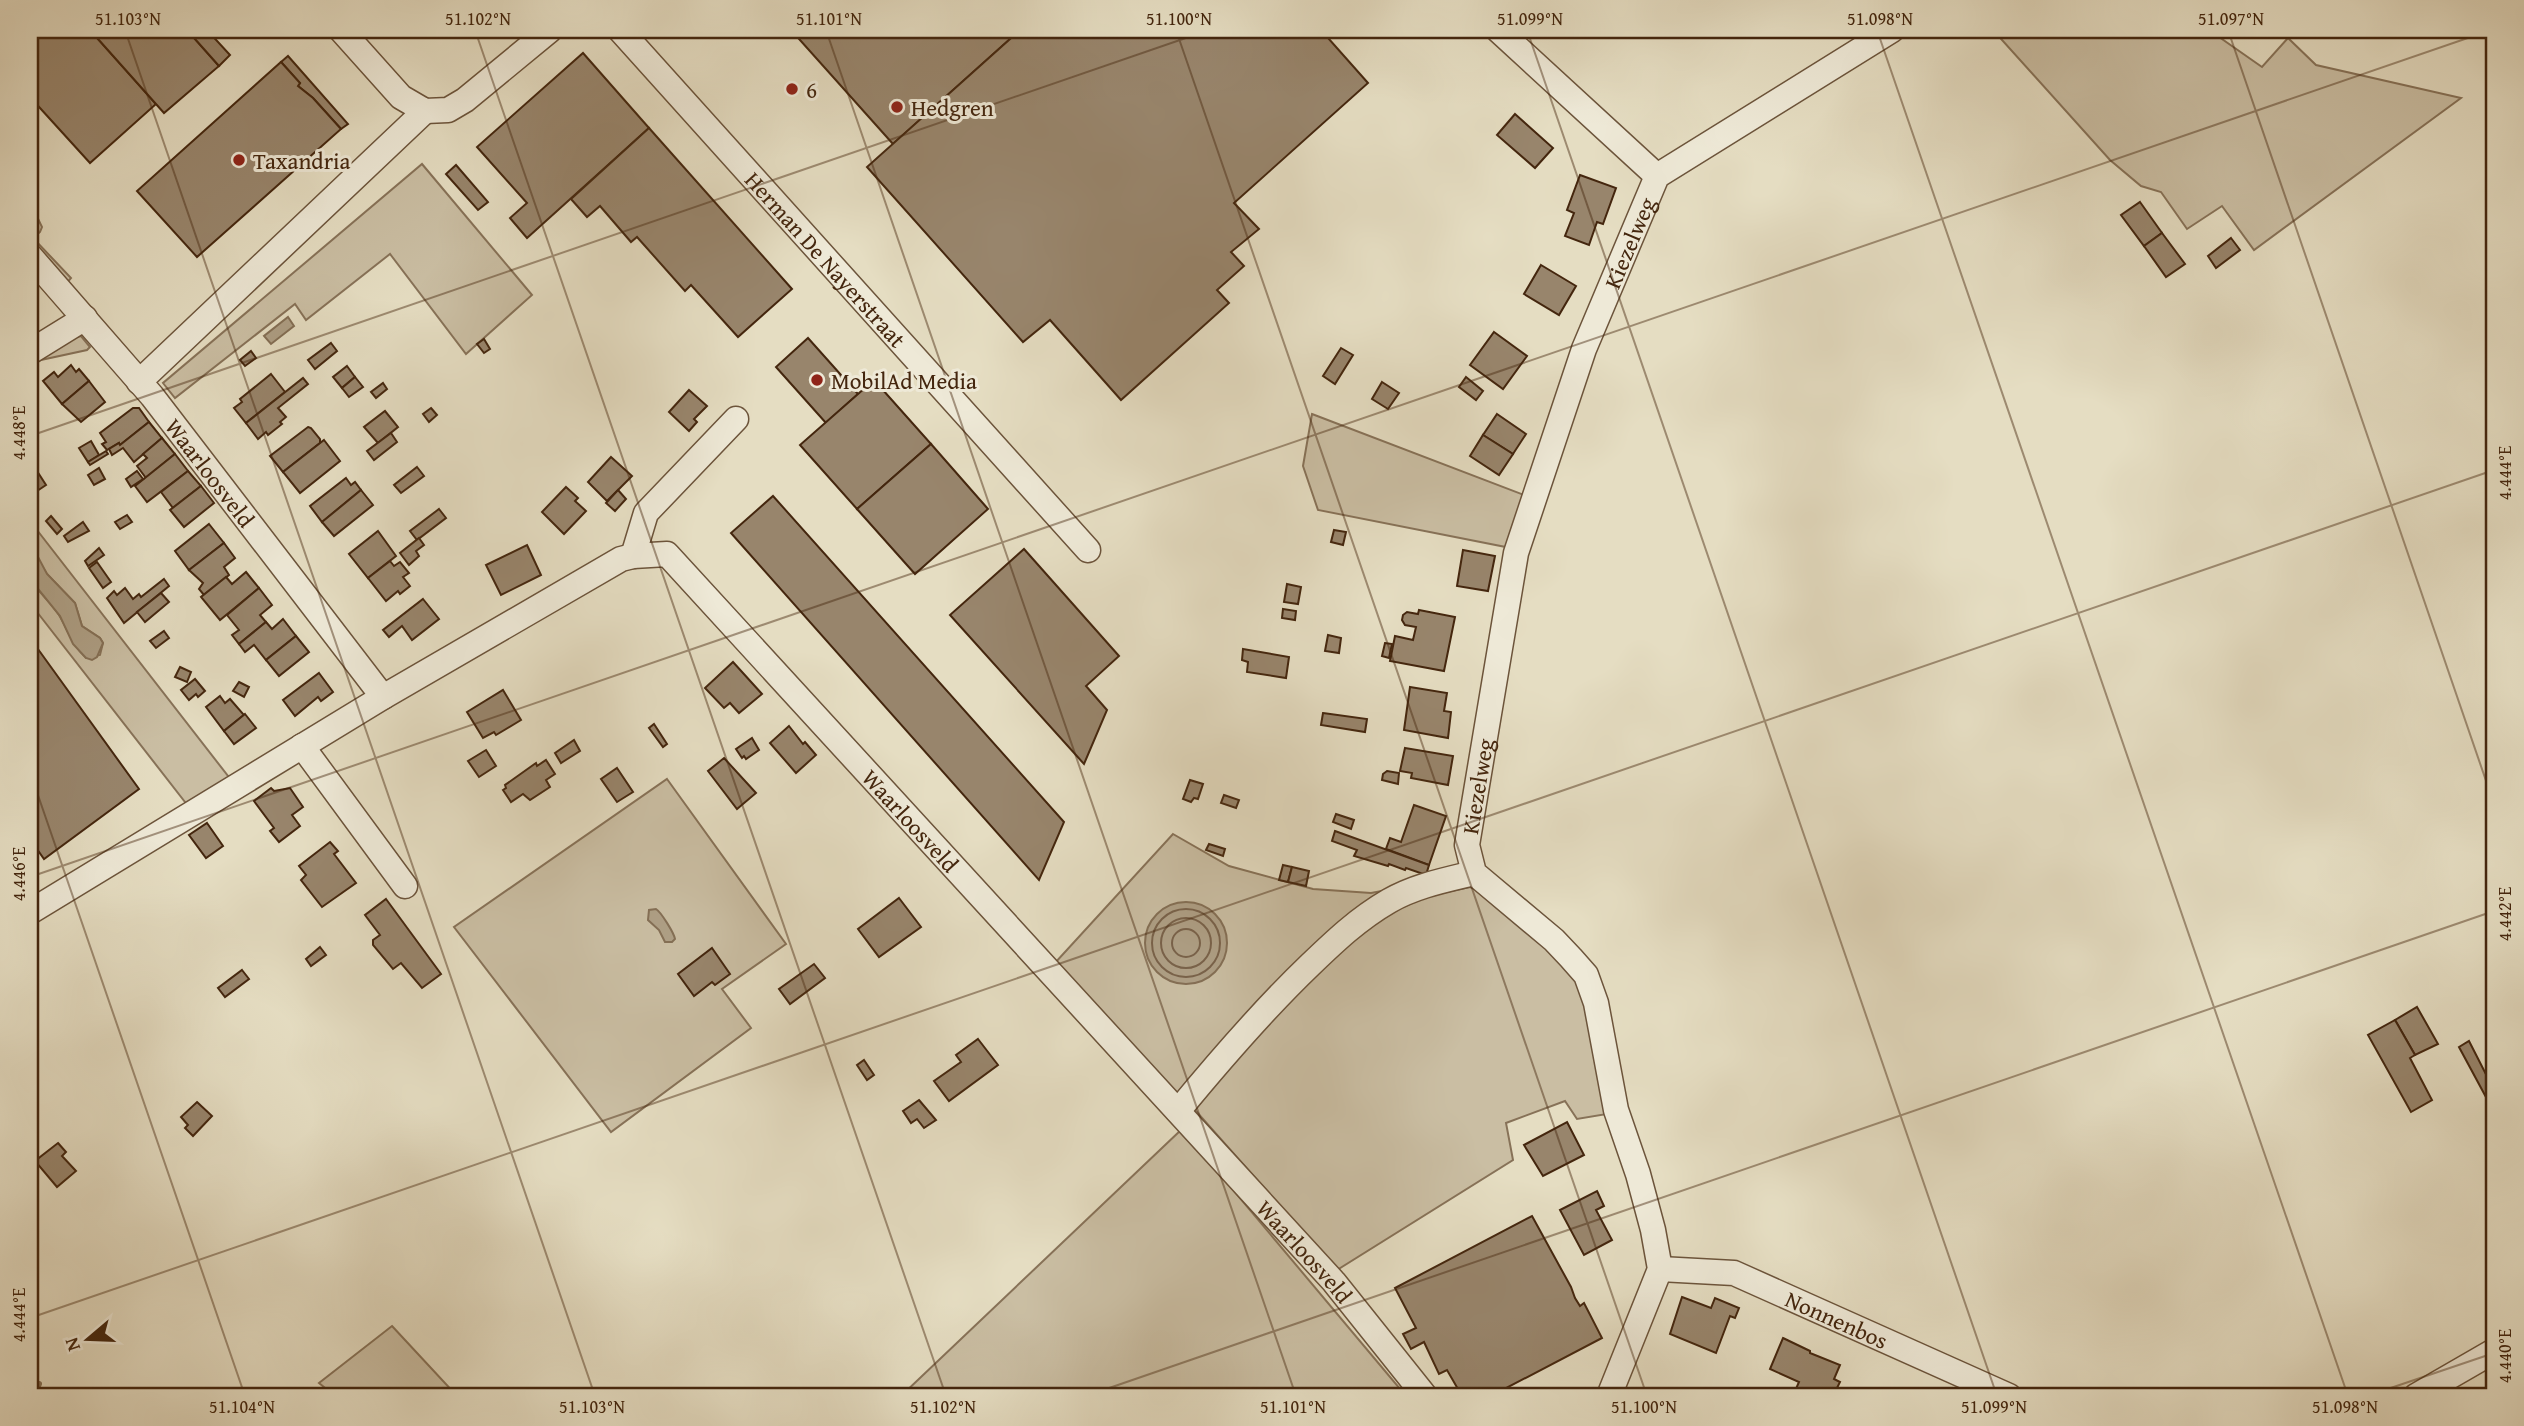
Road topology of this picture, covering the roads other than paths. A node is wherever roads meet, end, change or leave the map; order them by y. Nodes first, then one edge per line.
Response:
1 (341, 30) edge
2 (550, 30) edge
3 (620, 30) edge
4 (1498, 30) edge
5 (1892, 30) edge
6 (425, 111) junction
7 (1657, 176) junction
8 (30, 256) edge
9 (85, 318) junction
10 (30, 352) edge
11 (139, 382) junction
12 (736, 419) dead end
13 (1088, 550) dead end
14 (633, 556) junction
15 (383, 697) junction
16 (302, 746) junction
17 (1474, 873) junction
18 (405, 887) dead end
19 (30, 912) edge
20 (1178, 1111) junction
21 (1660, 1269) junction
22 (2494, 1350) edge
23 (1425, 1396) edge
24 (1609, 1396) edge
25 (2009, 1396) edge
26 (2416, 1396) edge

1 - 6 street
2 - 6 street
3 - 13 street, Herman De Nayerstraat
4 - 7 street, Kiezelweg
5 - 7 street, Kiezelweg
6 - 11 street
7 - 17 street, Kiezelweg
8 - 9 street, Waarloosveld
9 - 10 street
9 - 11 street, Waarloosveld
11 - 15 street, Waarloosveld
12 - 14 street
14 - 15 street, Waarloosveld
14 - 20 street, Waarloosveld
15 - 16 street, Waarloosveld
16 - 18 street
16 - 19 street, Waarloosveld
17 - 20 street
17 - 21 street
20 - 23 street, Waarloosveld
21 - 24 street
21 - 25 street, Nonnenbos
22 - 26 street

